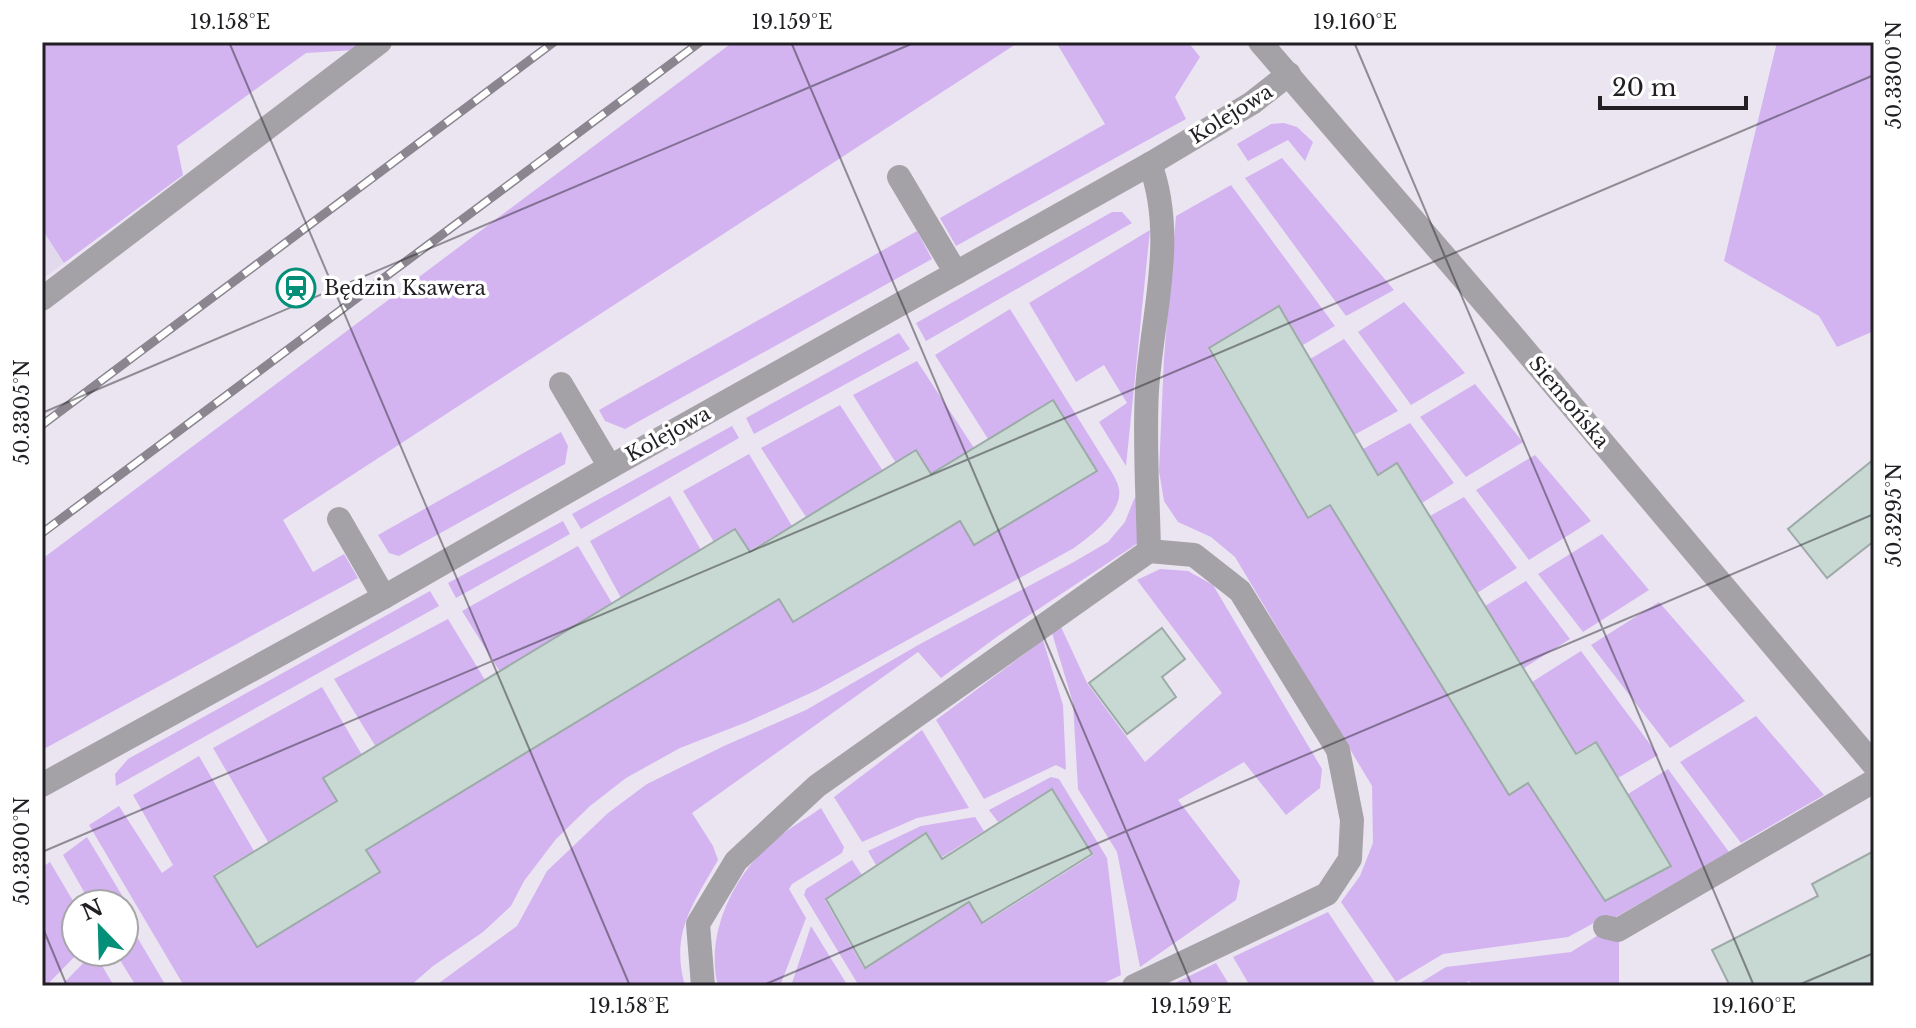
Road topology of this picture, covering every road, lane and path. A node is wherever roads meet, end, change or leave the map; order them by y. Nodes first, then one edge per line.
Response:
1 (380, 42) edge
2 (1260, 42) edge
3 (1289, 74) junction
4 (1150, 164) junction
5 (899, 177) dead end
6 (956, 273) junction
7 (42, 299) edge
8 (561, 384) dead end
9 (610, 467) junction
10 (339, 519) dead end
11 (1149, 551) junction
12 (384, 597) junction
13 (1874, 765) edge
14 (1874, 781) edge
15 (42, 785) edge
16 (1605, 927) dead end
17 (703, 986) edge
18 (1134, 986) edge

1 - 7 street
2 - 3 street, Siemońska
3 - 4 street, Kolejowa
3 - 13 street, Siemońska
4 - 6 street, Kolejowa
4 - 11 street
5 - 6 street
6 - 9 street, Kolejowa
8 - 9 street
9 - 12 street, Kolejowa
10 - 12 street
11 - 17 street
11 - 18 street
12 - 15 street, Kolejowa
14 - 16 street

